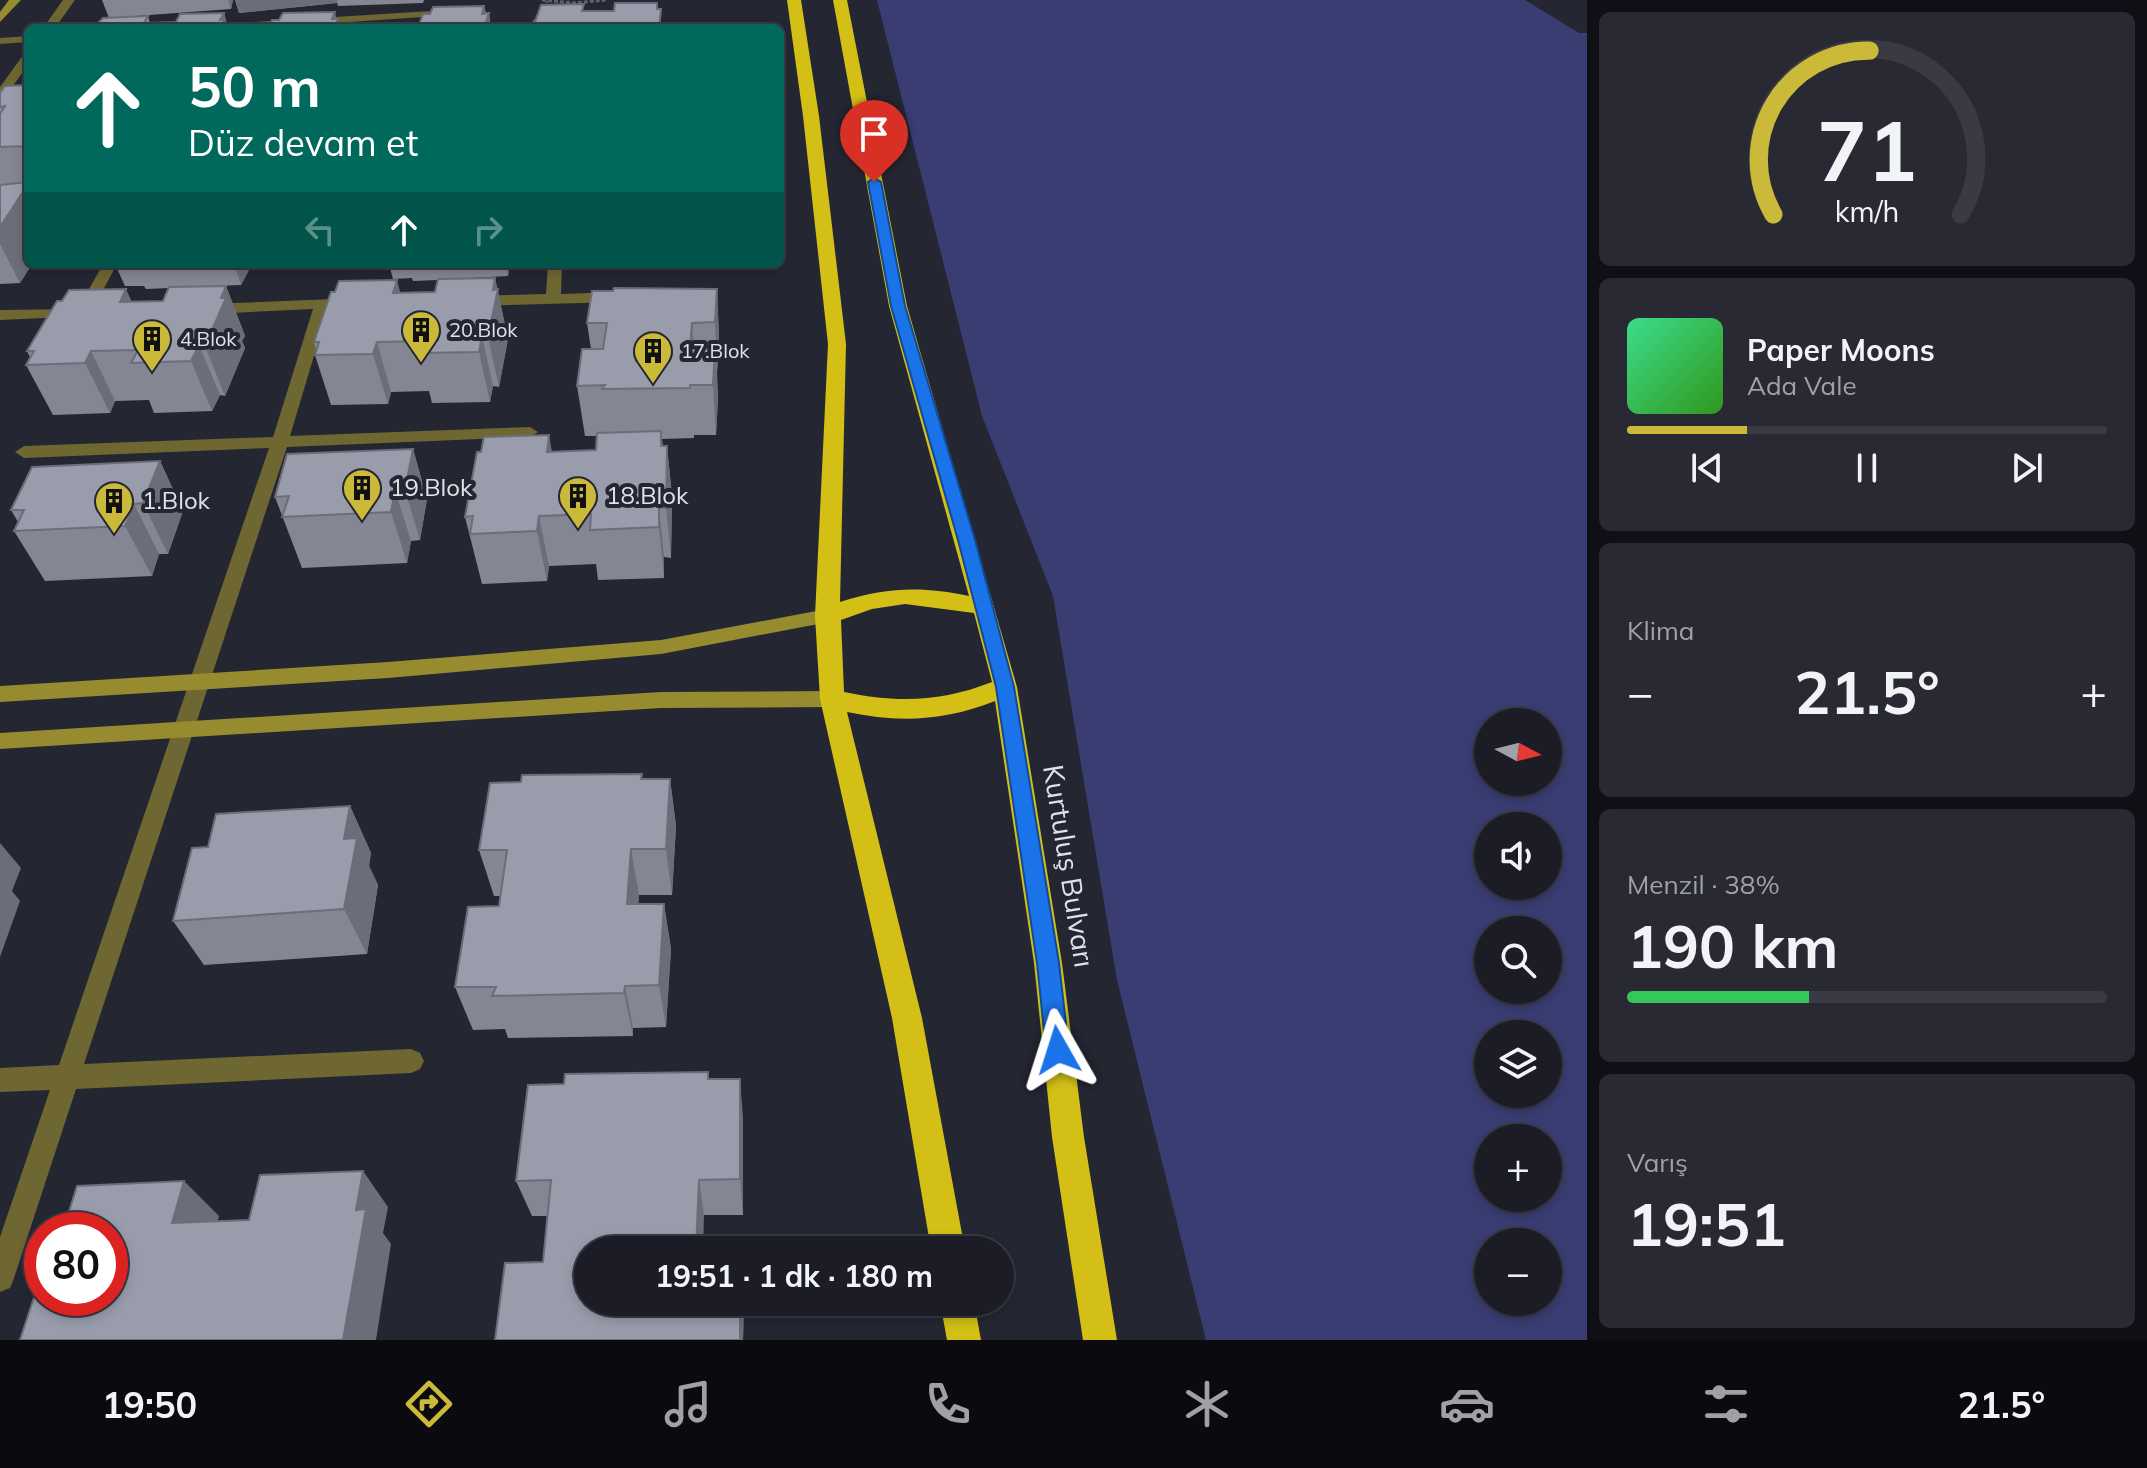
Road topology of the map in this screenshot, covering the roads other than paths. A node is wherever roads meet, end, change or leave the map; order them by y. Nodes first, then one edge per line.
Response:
1 (15, 0) edge
2 (69, 0) edge
3 (794, 0) edge
4 (840, 0) edge
5 (463, 13) edge
6 (0, 19) edge
7 (52, 24) edge
8 (275, 24) edge
9 (24, 39) edge
10 (0, 41) edge
11 (24, 62) edge
12 (0, 95) edge
13 (109, 268) edge
14 (555, 268) edge
15 (640, 296) edge
16 (553, 299) junction
17 (460, 302) edge
18 (353, 304) edge
19 (322, 305) junction
20 (195, 309) edge
21 (0, 315) edge
22 (530, 432) edge
23 (280, 444) junction
24 (24, 452) dead end
25 (984, 607) junction
26 (827, 616) junction
27 (202, 682) junction
28 (1005, 687) junction
29 (0, 694) edge
30 (832, 699) junction
31 (187, 731) junction
32 (0, 741) edge
33 (411, 1061) dead end
34 (66, 1076) junction
35 (0, 1080) edge
36 (946, 1236) edge
37 (0, 1278) edge
38 (960, 1316) edge
39 (964, 1340) edge
40 (1100, 1340) edge

1 - 6 street
2 - 7 street
3 - 26 highway
4 - 25 highway
5 - 8 street
9 - 10 street
11 - 12 street
13 - 21 street
14 - 16 street
15 - 16 street
16 - 17 street
18 - 19 street
19 - 20 street
19 - 23 street
22 - 23 street
23 - 24 street
23 - 27 street
25 - 26 highway
25 - 28 highway, Kurtuluş Bulvarı
26 - 27 street
26 - 30 highway
27 - 29 street
27 - 31 street
28 - 30 highway
28 - 40 highway, Kurtuluş Bulvarı
30 - 31 street
30 - 36 highway
31 - 32 street
31 - 34 street
33 - 34 street
34 - 35 street
34 - 37 street
38 - 39 highway

